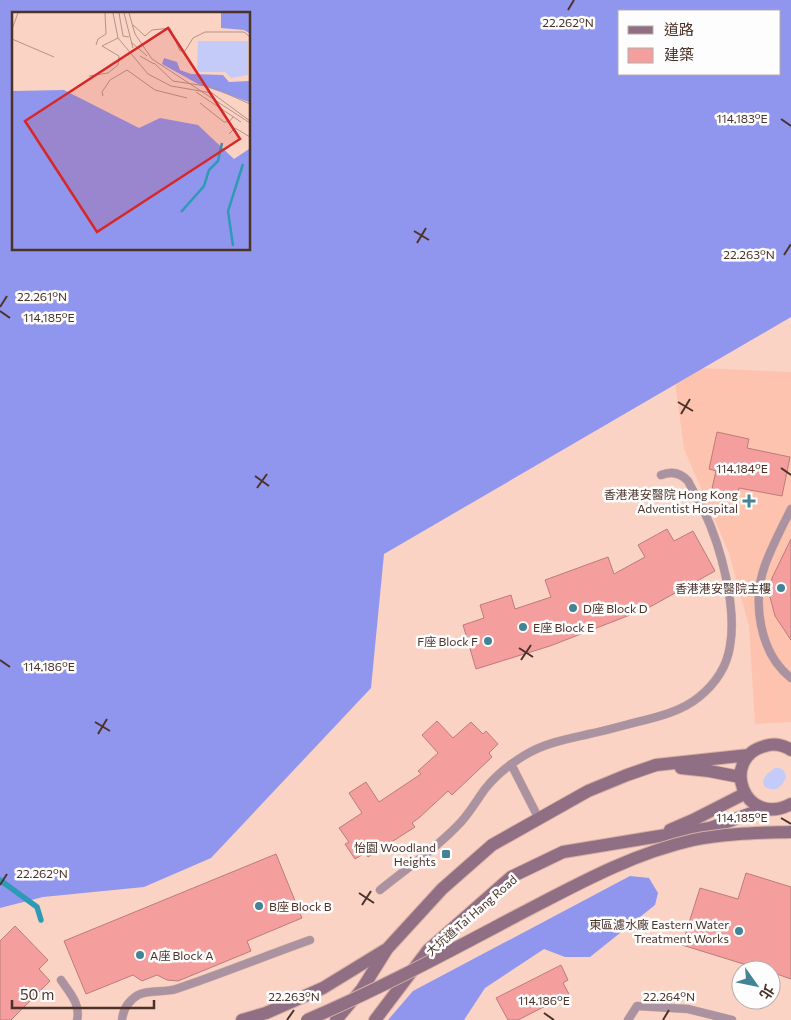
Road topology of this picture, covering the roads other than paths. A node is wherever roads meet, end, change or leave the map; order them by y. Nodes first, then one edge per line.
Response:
1 (661, 474) dead end
2 (791, 509) edge
3 (791, 678) edge
4 (791, 750) edge
5 (749, 755) junction
6 (511, 764) junction
7 (656, 765) junction
8 (740, 776) junction
9 (744, 794) junction
10 (789, 806) edge
11 (763, 809) junction
12 (539, 819) junction
13 (791, 832) edge
14 (654, 836) junction
15 (380, 890) dead end
16 (310, 940) dead end
17 (387, 949) junction
18 (61, 980) dead end
19 (77, 1020) edge
20 (122, 1020) edge
21 (242, 1020) edge
22 (307, 1020) edge
23 (336, 1020) edge
24 (375, 1020) edge
25 (628, 1020) edge
26 (732, 1020) edge

1 - 6 lane
2 - 3 lane
4 - 5 main road
5 - 7 main road
5 - 8 main road
6 - 12 lane
6 - 15 lane
7 - 8 main road
7 - 12 main road
8 - 9 main road
9 - 11 main road
9 - 14 main road, 大坑道 Tai Hang Road
10 - 11 main road, 大坑道 Tai Hang Road
11 - 14 main road, 大坑道 Tai Hang Road
12 - 17 main road
13 - 22 main road, bridge
14 - 24 main road, 大坑道 Tai Hang Road
16 - 20 lane
17 - 21 main road
17 - 23 main road
18 - 19 lane
25 - 26 lane

